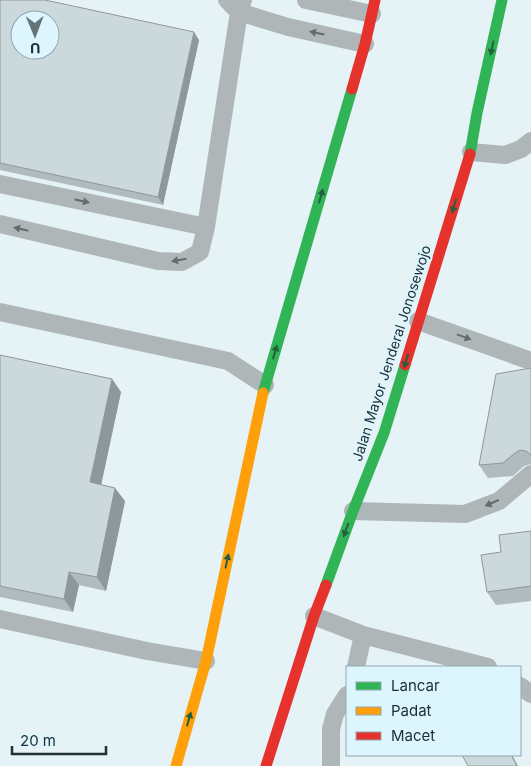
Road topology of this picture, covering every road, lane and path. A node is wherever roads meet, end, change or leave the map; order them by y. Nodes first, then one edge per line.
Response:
1 (306, 0) edge
2 (502, 0) edge
3 (236, 4) edge
4 (374, 7) edge
5 (365, 44) junction
6 (531, 141) edge
7 (471, 152) junction
8 (0, 184) edge
9 (0, 224) edge
10 (206, 227) junction
11 (0, 312) edge
12 (418, 321) junction
13 (531, 361) edge
14 (265, 385) junction
15 (531, 474) edge
16 (353, 511) junction
17 (314, 616) junction
18 (0, 619) edge
19 (363, 635) junction
20 (206, 661) junction
21 (356, 666) edge
22 (484, 666) edge
23 (346, 697) edge
24 (176, 766) edge
25 (266, 766) edge
26 (332, 766) edge

1 - 4 lane
2 -> 7 main road, Jalan Mayor Jenderal Jonosewojo
5 -> 3 lane
3 - 10 lane
4 - 5 main road
14 -> 5 main road
6 - 7 lane
7 -> 12 main road, Jalan Mayor Jenderal Jonosewojo
8 -> 10 lane
10 -> 9 lane
11 - 14 lane
12 -> 13 lane
12 -> 16 main road, Jalan Mayor Jenderal Jonosewojo
20 -> 14 main road
15 -> 16 lane
16 -> 17 main road, Jalan Mayor Jenderal Jonosewojo
17 - 19 lane
17 - 25 main road, Jalan Mayor Jenderal Jonosewojo
18 - 20 lane
19 - 21 lane
19 - 22 lane
24 -> 20 main road
23 - 26 lane

